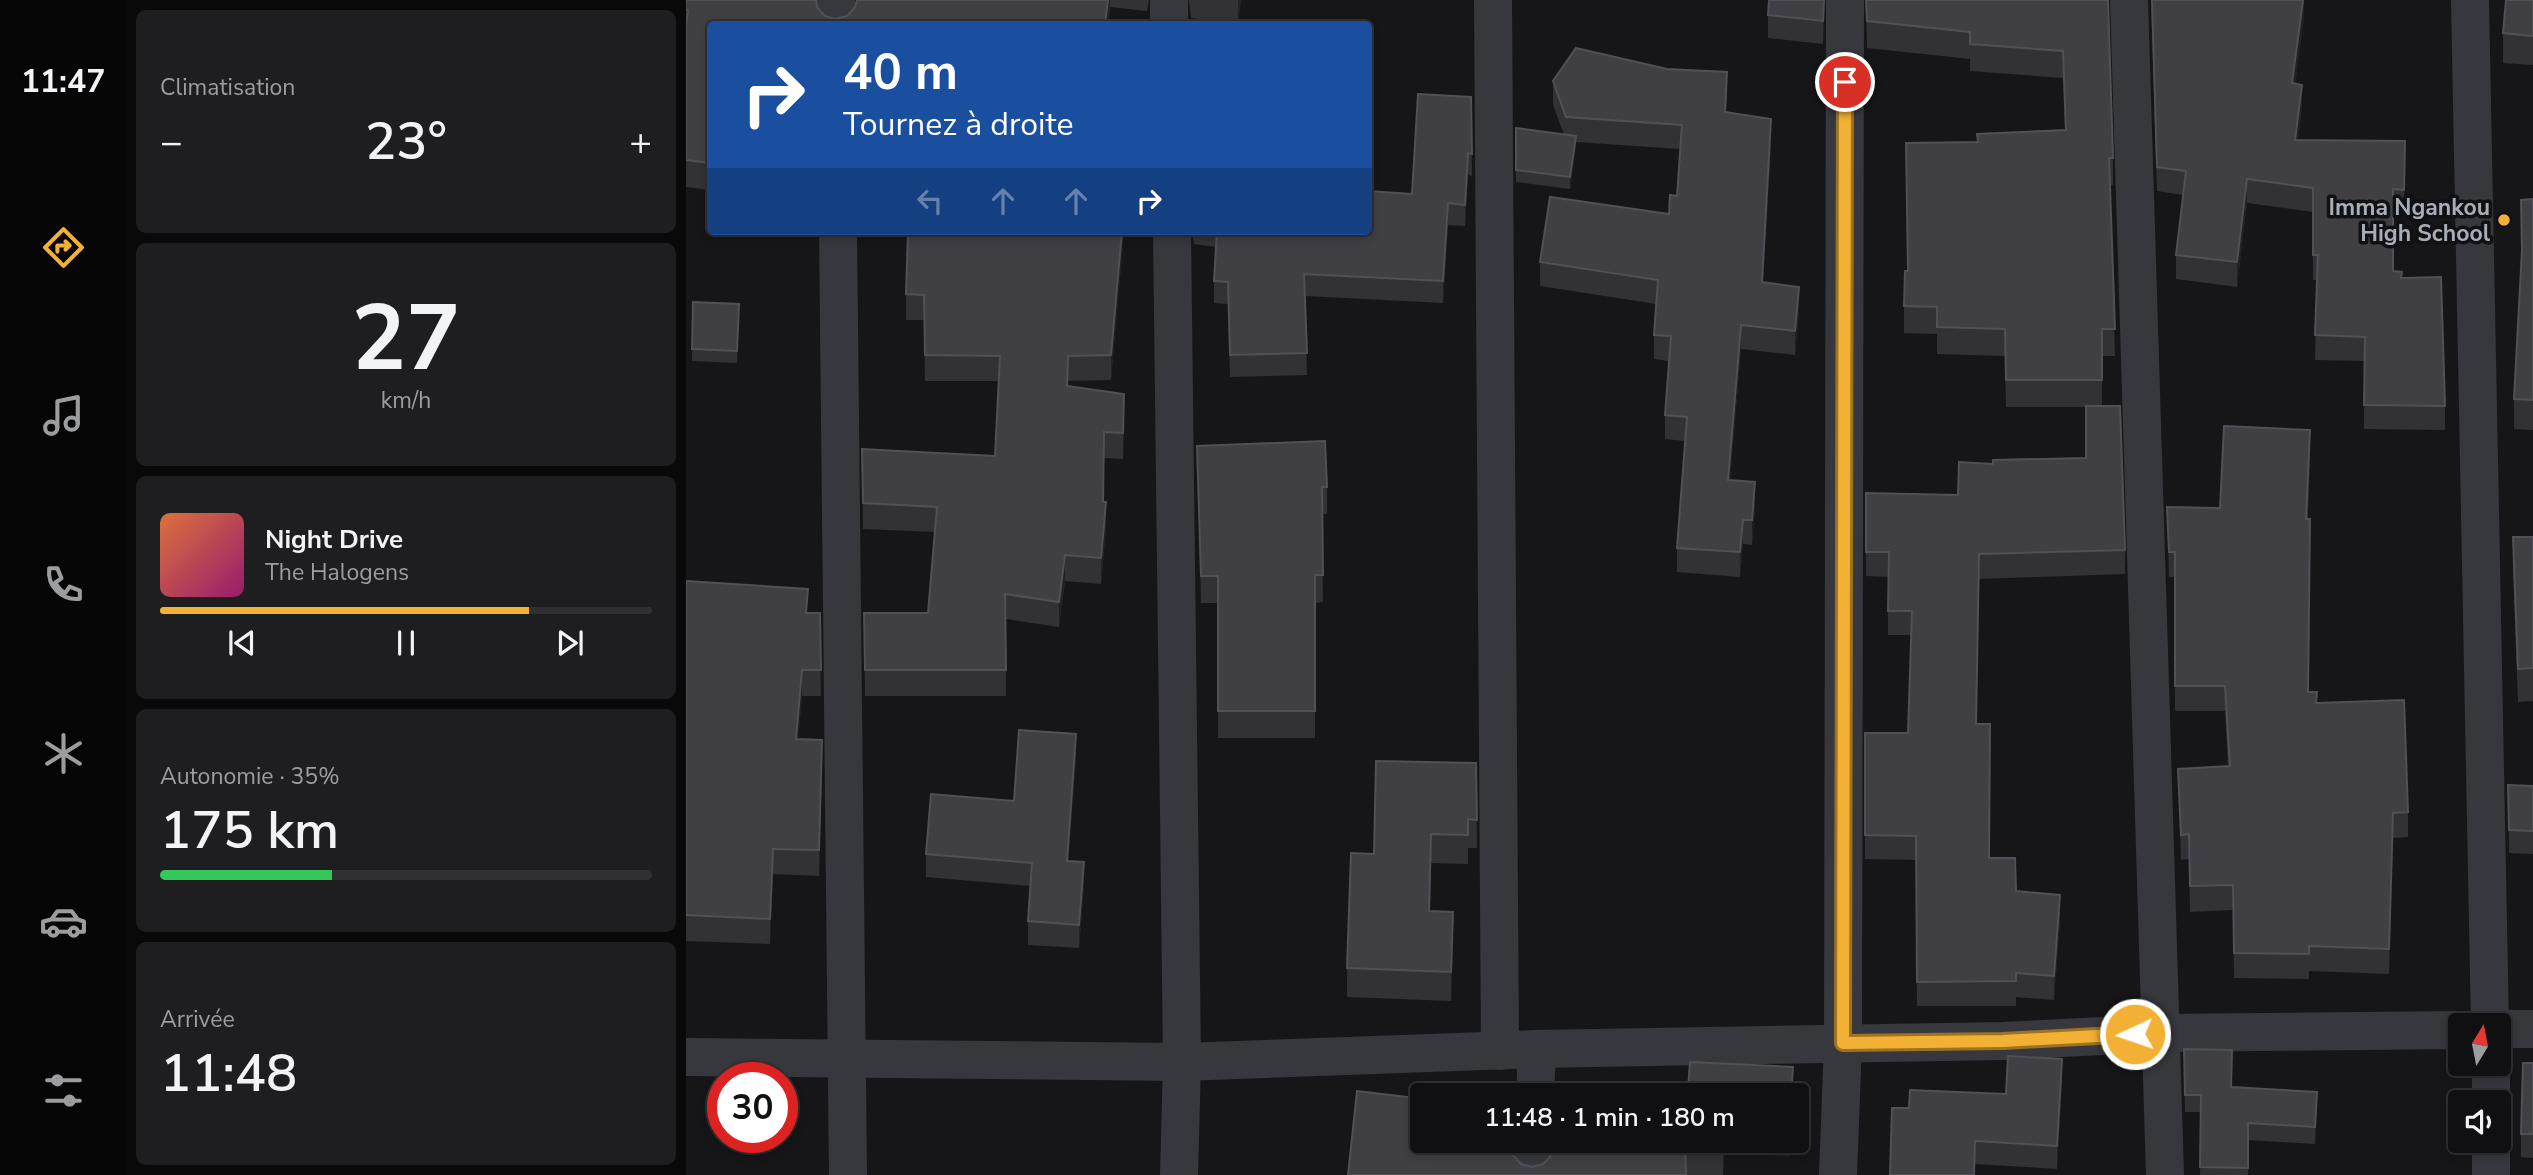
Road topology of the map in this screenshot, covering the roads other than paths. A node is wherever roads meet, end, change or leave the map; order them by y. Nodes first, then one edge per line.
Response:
1 (836, 0) edge
2 (1169, 0) edge
3 (1493, 0) edge
4 (1845, 0) edge
5 (2129, 0) edge
6 (2470, 0) edge
7 (836, 21) edge
8 (1169, 21) edge
9 (838, 235) edge
10 (1172, 235) edge
11 (2490, 1013) edge
12 (2511, 1029) edge
13 (2533, 1029) edge
14 (2448, 1030) edge
15 (2161, 1033) junction
16 (1843, 1043) junction
17 (1519, 1050) junction
18 (686, 1057) edge
19 (848, 1059) junction
20 (1182, 1062) junction
21 (1530, 1083) edge
22 (1533, 1153) edge
23 (2491, 1153) edge
24 (848, 1175) edge
25 (1180, 1175) edge
26 (1532, 1175) edge
27 (1838, 1175) edge
28 (2165, 1175) edge
29 (2491, 1175) edge

1 - 7 street
2 - 8 street
3 - 17 street
4 - 16 street
5 - 15 street
6 - 11 street
9 - 19 street
10 - 20 street
12 - 13 street
14 - 15 street
15 - 16 street
15 - 28 street
16 - 17 street
16 - 27 street
17 - 20 street
17 - 21 street
18 - 19 street
19 - 20 street
19 - 24 street
20 - 25 street
22 - 26 street
23 - 29 street

